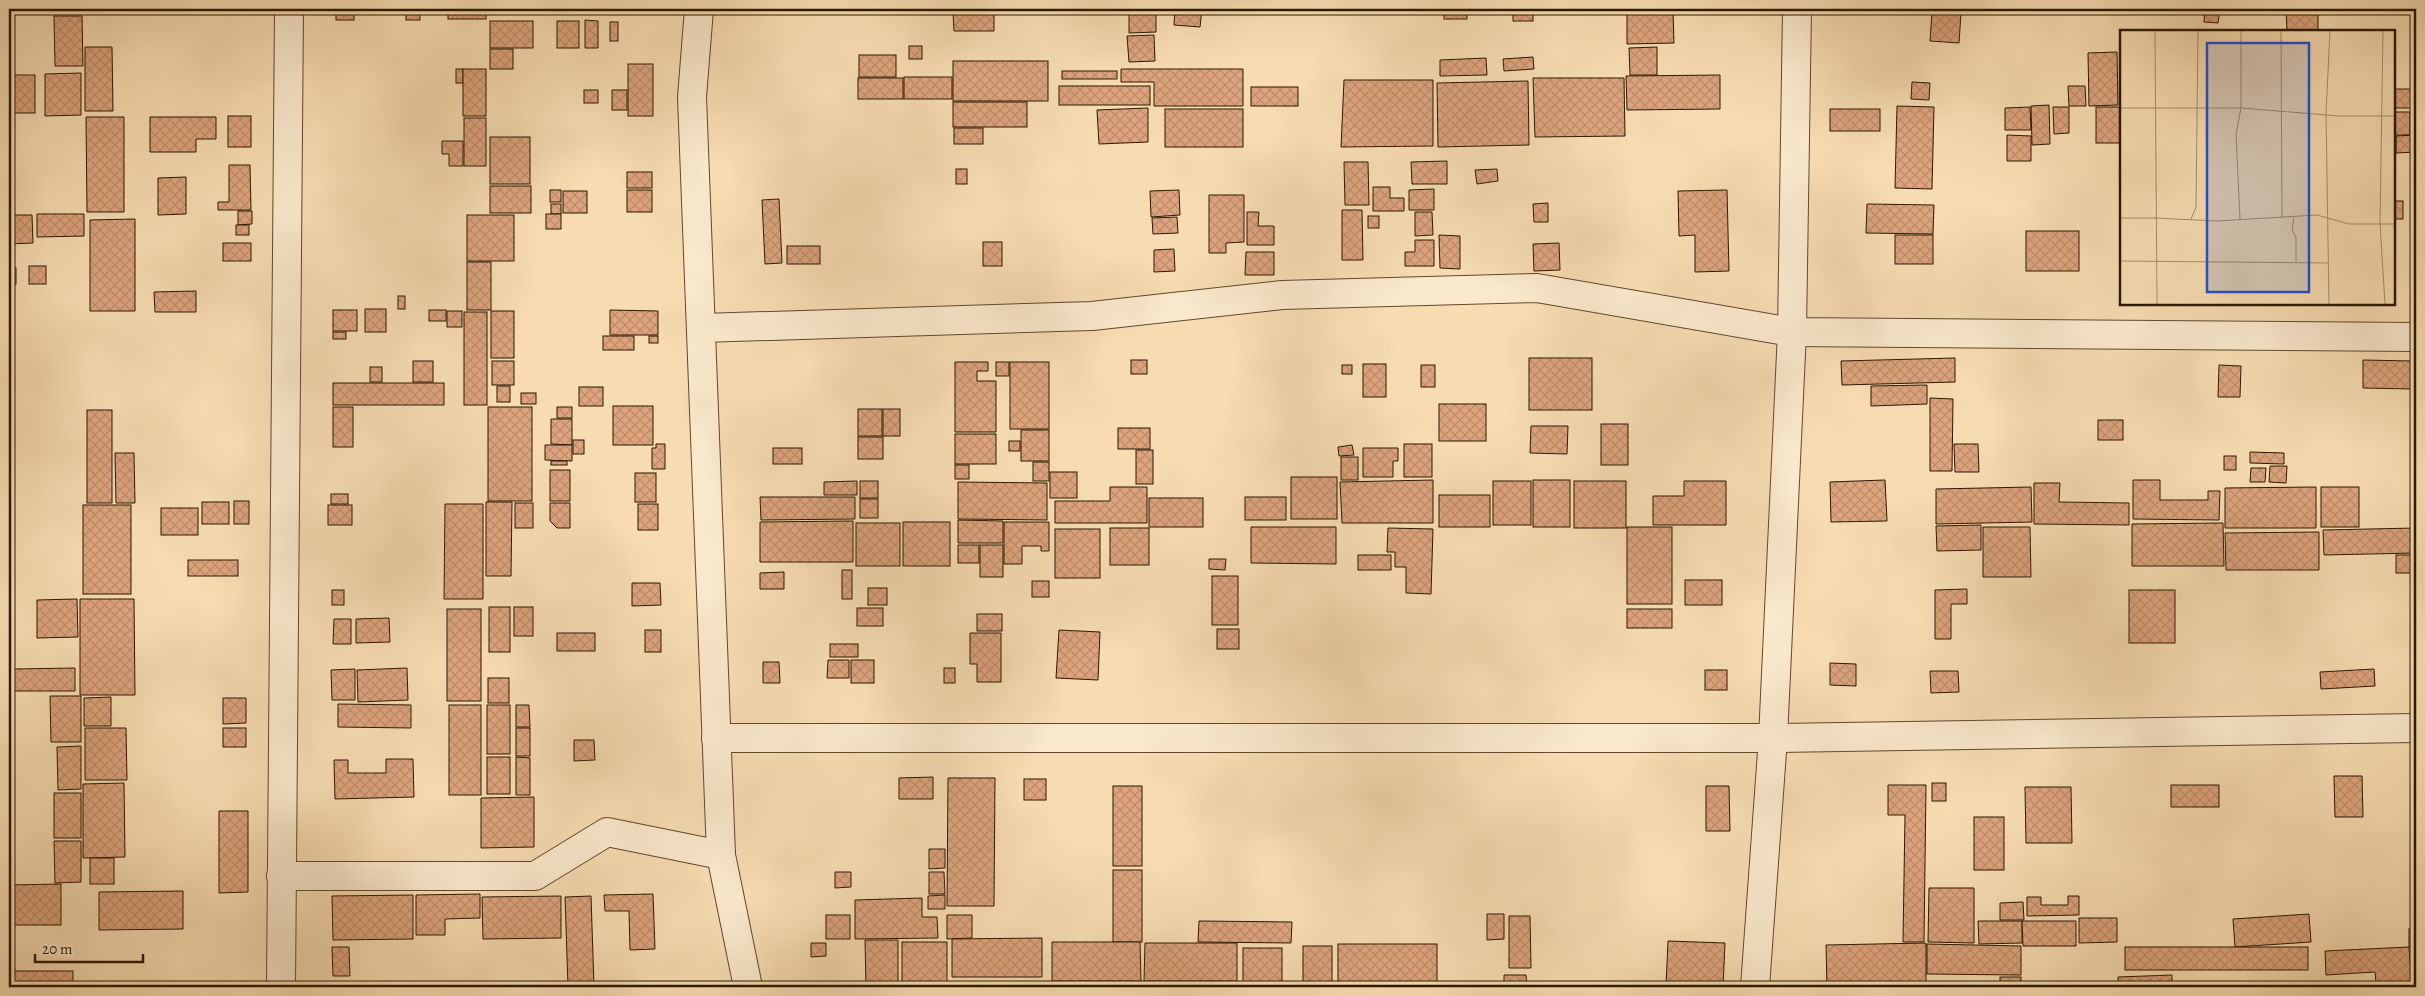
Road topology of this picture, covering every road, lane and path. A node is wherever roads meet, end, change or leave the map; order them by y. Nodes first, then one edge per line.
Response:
1 (289, 9) edge
2 (699, 9) edge
3 (1797, 9) edge
4 (702, 328) junction
5 (1792, 332) junction
6 (2416, 337) edge
7 (2416, 728) edge
8 (716, 738) junction
9 (1773, 738) junction
10 (721, 855) junction
11 (281, 876) junction
12 (281, 987) edge
13 (748, 987) edge
14 (1755, 987) edge

1 - 11 street
2 - 4 street
3 - 5 street
4 - 5 street
4 - 8 street
5 - 6 street
5 - 9 street
7 - 9 street
8 - 9 street
8 - 10 street
9 - 14 street
10 - 11 street
10 - 13 street
11 - 12 street

